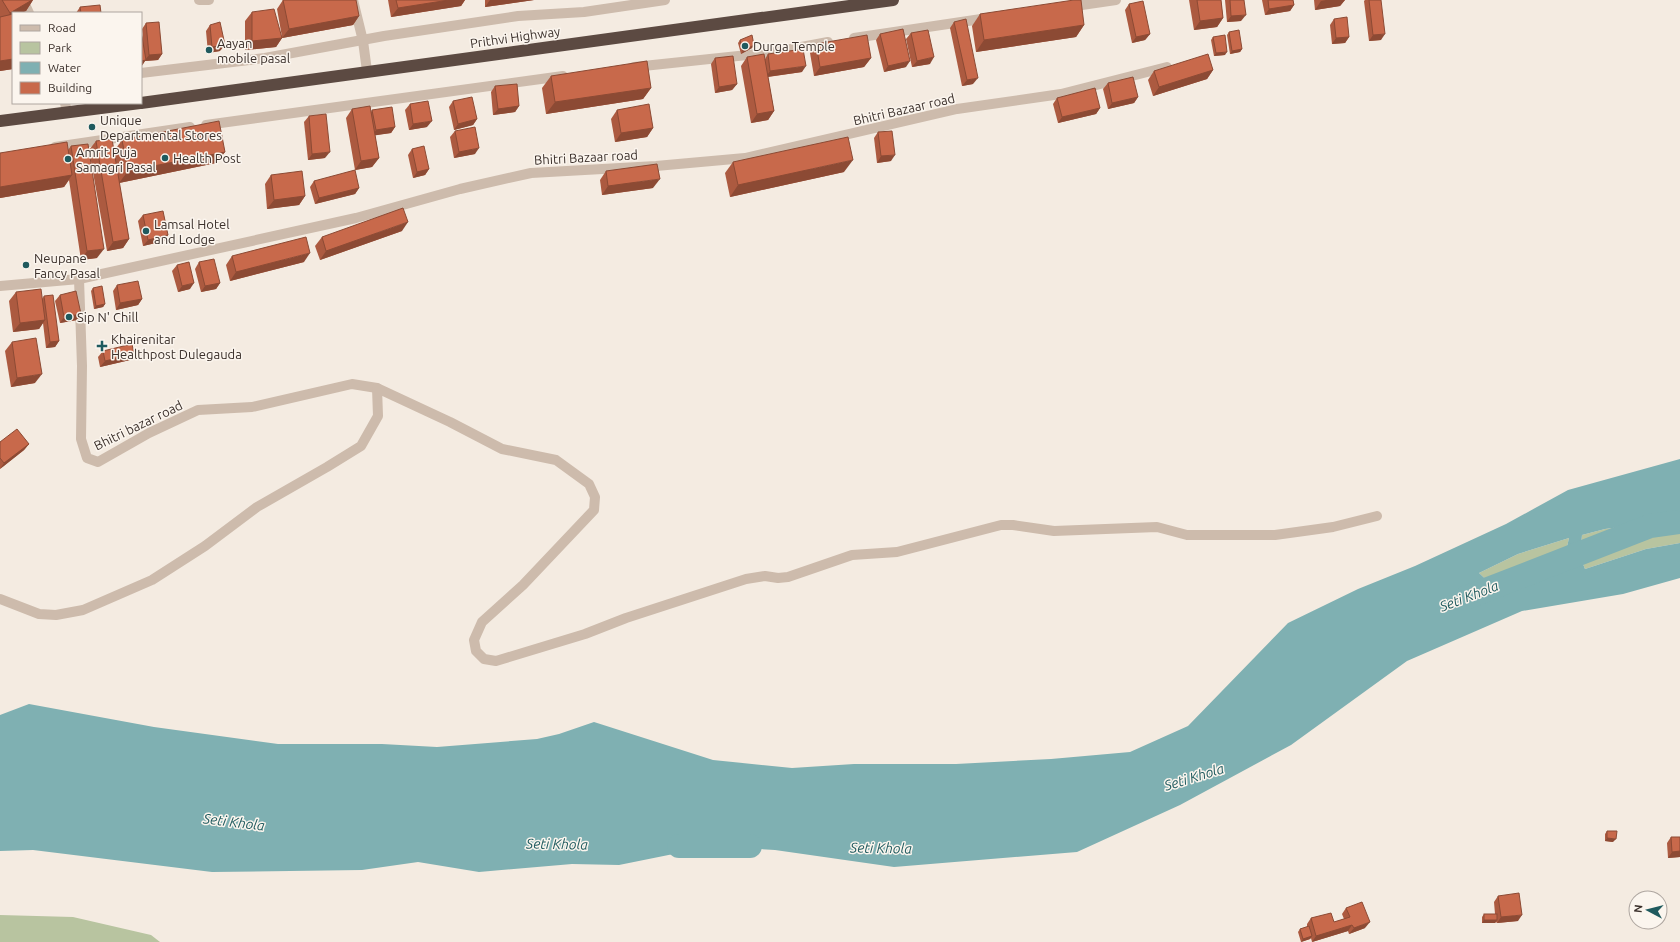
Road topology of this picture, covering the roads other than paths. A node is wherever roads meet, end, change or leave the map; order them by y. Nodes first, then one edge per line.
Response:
1 (23, 0) edge
2 (199, 0) edge
3 (209, 0) edge
4 (353, 0) edge
5 (665, 0) edge
6 (893, 0) edge
7 (1116, 0) edge
8 (1057, 8) edge
9 (29, 12) edge
10 (994, 17) edge
11 (363, 41) junction
12 (1180, 63) edge
13 (620, 69) edge
14 (367, 71) junction
15 (142, 73) edge
16 (575, 75) edge
17 (142, 103) edge
18 (125, 104) edge
19 (66, 108) edge
20 (0, 121) edge
21 (45, 148) edge
22 (79, 280) junction
23 (0, 286) edge
24 (377, 388) junction
25 (1377, 516) dead end
26 (0, 599) edge

1 - 9 street
2 - 3 street
4 - 11 street
5 - 11 street
6 - 14 highway, Prithvi Highway
7 - 8 street
10 - 13 street
11 - 14 street
11 - 15 street
12 - 22 street, Bhitri Bazaar road
14 - 17 highway, Prithvi Highway
16 - 21 street
18 - 19 highway, Prithvi Highway
19 - 20 highway, Prithvi Highway
22 - 23 street, Bhitri Bazaar road
22 - 24 street, Bhitri bazar road
24 - 25 street
24 - 26 street

